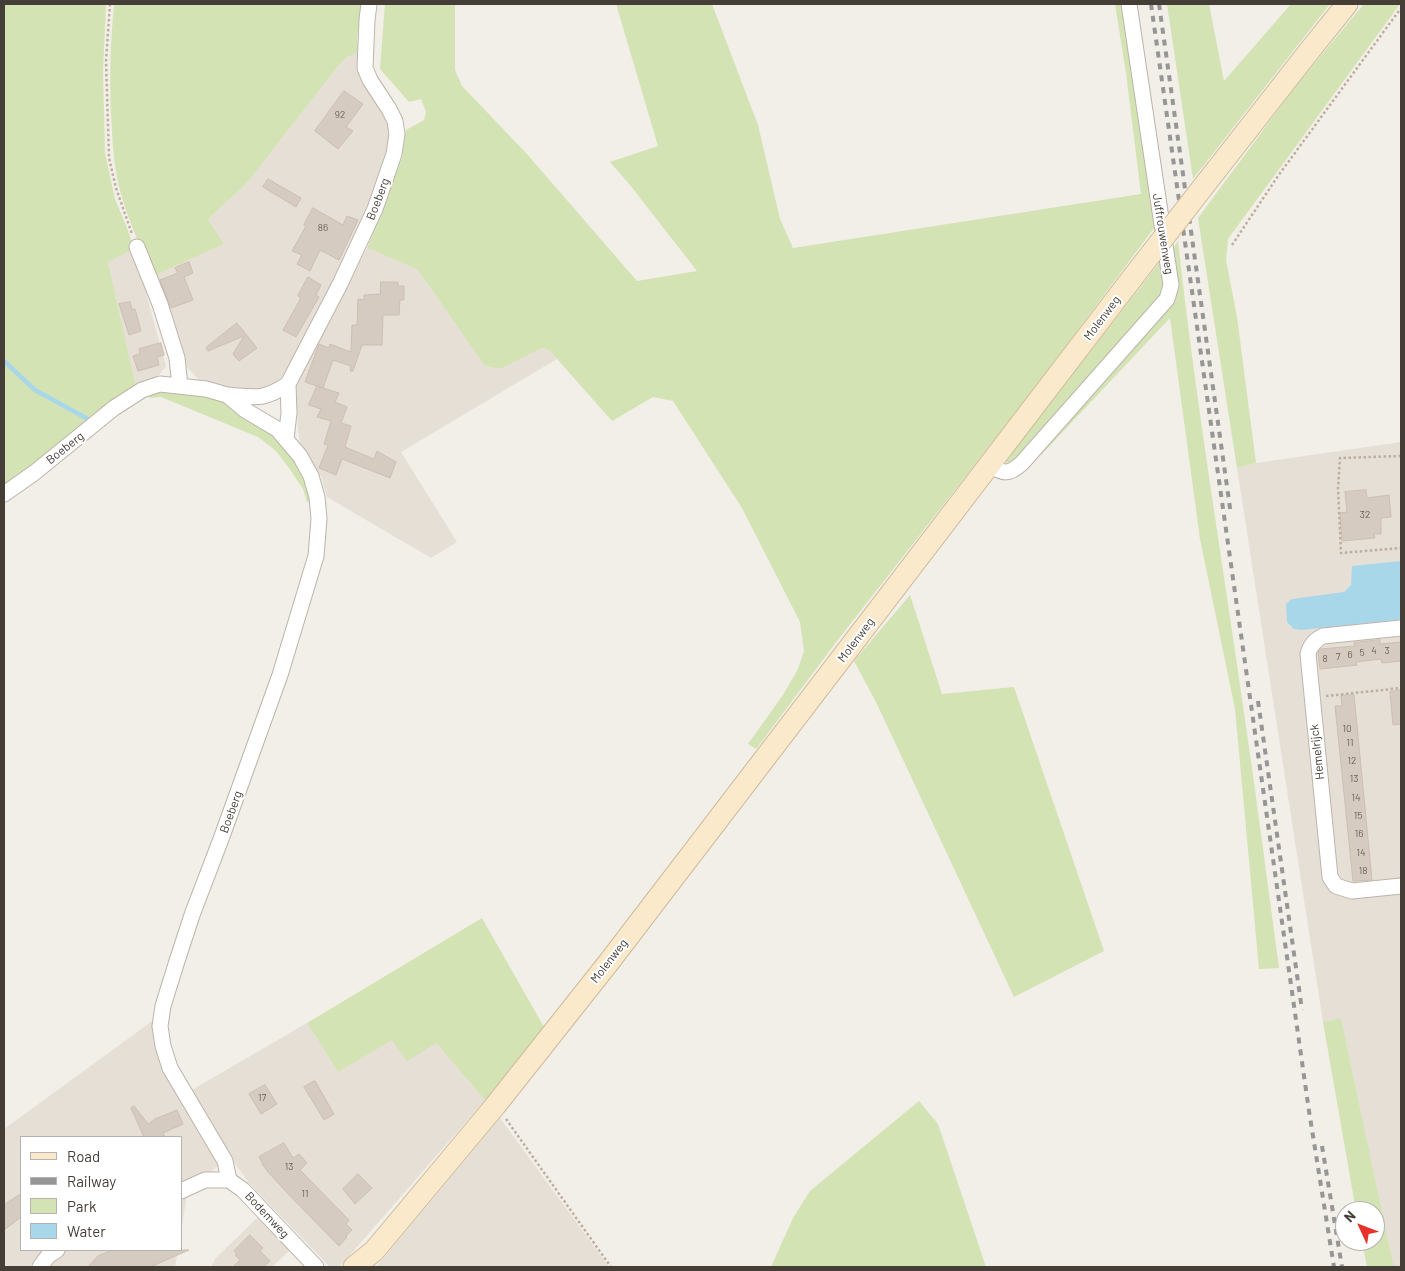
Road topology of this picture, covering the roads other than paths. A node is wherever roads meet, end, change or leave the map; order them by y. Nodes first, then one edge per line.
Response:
1 (369, 4) edge
2 (1129, 4) edge
3 (1347, 4) edge
4 (137, 247) road end
5 (288, 384) junction
6 (180, 386) junction
7 (227, 395) junction
8 (286, 438) junction
9 (989, 466) junction
10 (4, 494) edge
11 (1401, 628) edge
12 (1401, 886) edge
13 (229, 1180) junction
14 (182, 1191) edge
15 (56, 1251) edge
16 (368, 1259) edge
17 (40, 1267) edge
18 (316, 1267) edge
19 (354, 1267) edge

1 - 5 street, Boeberg
2 - 9 street, Juffrouwenweg
3 - 9 main road, Molenweg, bridge
4 - 6 street
5 - 7 street, Boeberg
5 - 8 street, Boeberg
6 - 7 street, Boeberg
6 - 10 street, Boeberg
7 - 8 street, Boeberg
8 - 13 street, Boeberg
9 - 16 main road, Molenweg
11 - 12 street, Hemelrijck
13 - 14 street
13 - 18 street, Bodemweg
15 - 17 street
16 - 19 main road, Molenweg

